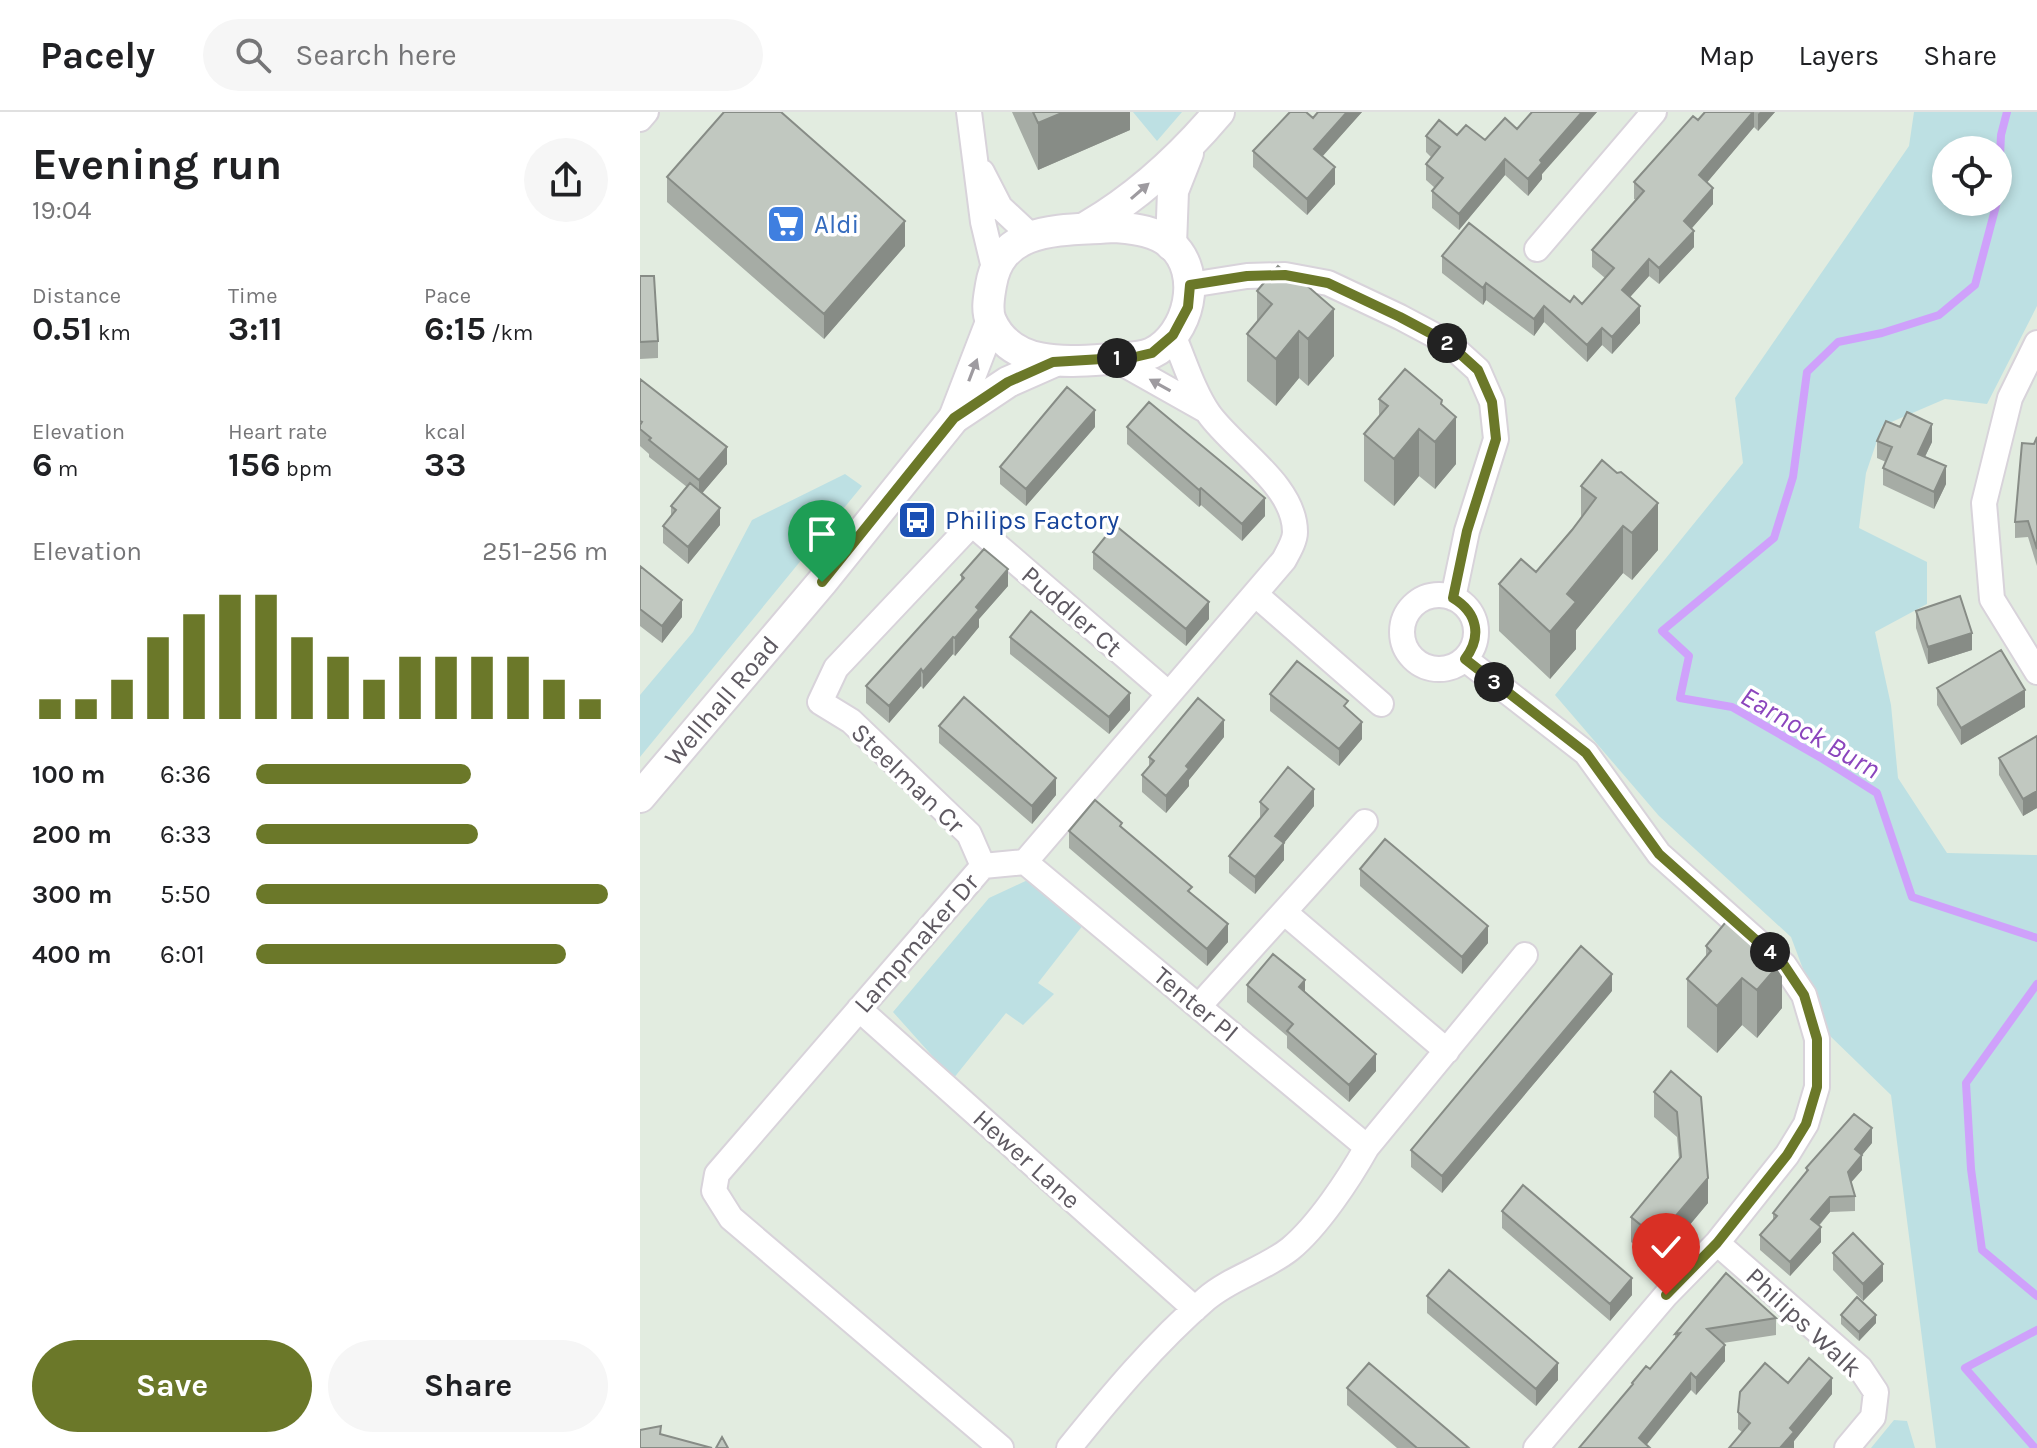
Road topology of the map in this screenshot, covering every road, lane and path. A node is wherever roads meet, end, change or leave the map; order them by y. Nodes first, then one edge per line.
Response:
1 (646, 112) edge
2 (969, 112) edge
3 (1219, 112) edge
4 (1654, 112) edge
5 (640, 119) edge
6 (1192, 144) junction
7 (974, 155) junction
8 (1083, 229) junction
9 (1030, 235) junction
10 (1171, 245) junction
11 (1537, 249) dead end
12 (994, 268) junction
13 (1190, 285) junction
14 (991, 322) junction
15 (1173, 335) junction
16 (2037, 343) edge
17 (1113, 358) junction
18 (1053, 362) junction
19 (1207, 411) junction
20 (954, 418) junction
21 (1255, 594) junction
22 (1453, 598) junction
23 (1465, 659) junction
24 (2037, 672) edge
25 (1169, 694) junction
26 (820, 702) joint
27 (1381, 704) dead end
28 (640, 797) edge
29 (1365, 822) dead end
30 (1025, 862) junction
31 (983, 866) junction
32 (1284, 912) junction
33 (1525, 955) dead end
34 (1199, 1006) junction
35 (859, 1009) junction
36 (1447, 1051) junction
37 (1367, 1147) junction
38 (1717, 1243) junction
39 (1195, 1309) junction
40 (1001, 1448) edge
41 (1069, 1448) edge
42 (1536, 1448) edge
43 (1847, 1448) edge

1 - 5 street
2 - 7 street
3 - 6 street
4 - 11 street
8 -> 6 street
6 - 10 street
7 - 9 street
7 - 12 street
8 - 9 street
8 - 10 street
9 - 12 street
10 - 13 street
12 - 14 street, Wellhall Road
13 - 15 street
13 - 22 street
14 - 18 street, Wellhall Road
20 -> 14 street, Wellhall Road
15 - 17 street, Wellhall Road
15 - 19 street
16 - 24 street
17 - 18 street, Wellhall Road
19 -> 17 street
18 - 20 street, Wellhall Road
19 - 21 street
20 - 28 street, Wellhall Road
21 - 25 street
21 - 27 street
22 - 23 street
22 - 23 street
23 - 38 street
25 - 26 street, Puddler Ct
25 - 30 street
26 - 31 street, Steelman Cr
29 - 32 street
30 - 31 street, Lampmaker Dr
30 - 34 street, Tenter Pl
31 - 35 street, Lampmaker Dr
32 - 34 street
32 - 36 street
33 - 36 street
34 - 37 street, Tenter Pl
35 - 39 street, Hewer Lane
35 - 40 street, Lampmaker Dr
36 - 37 street
37 - 39 street
38 - 42 street
38 - 43 street, Philips Walk
39 - 41 street

